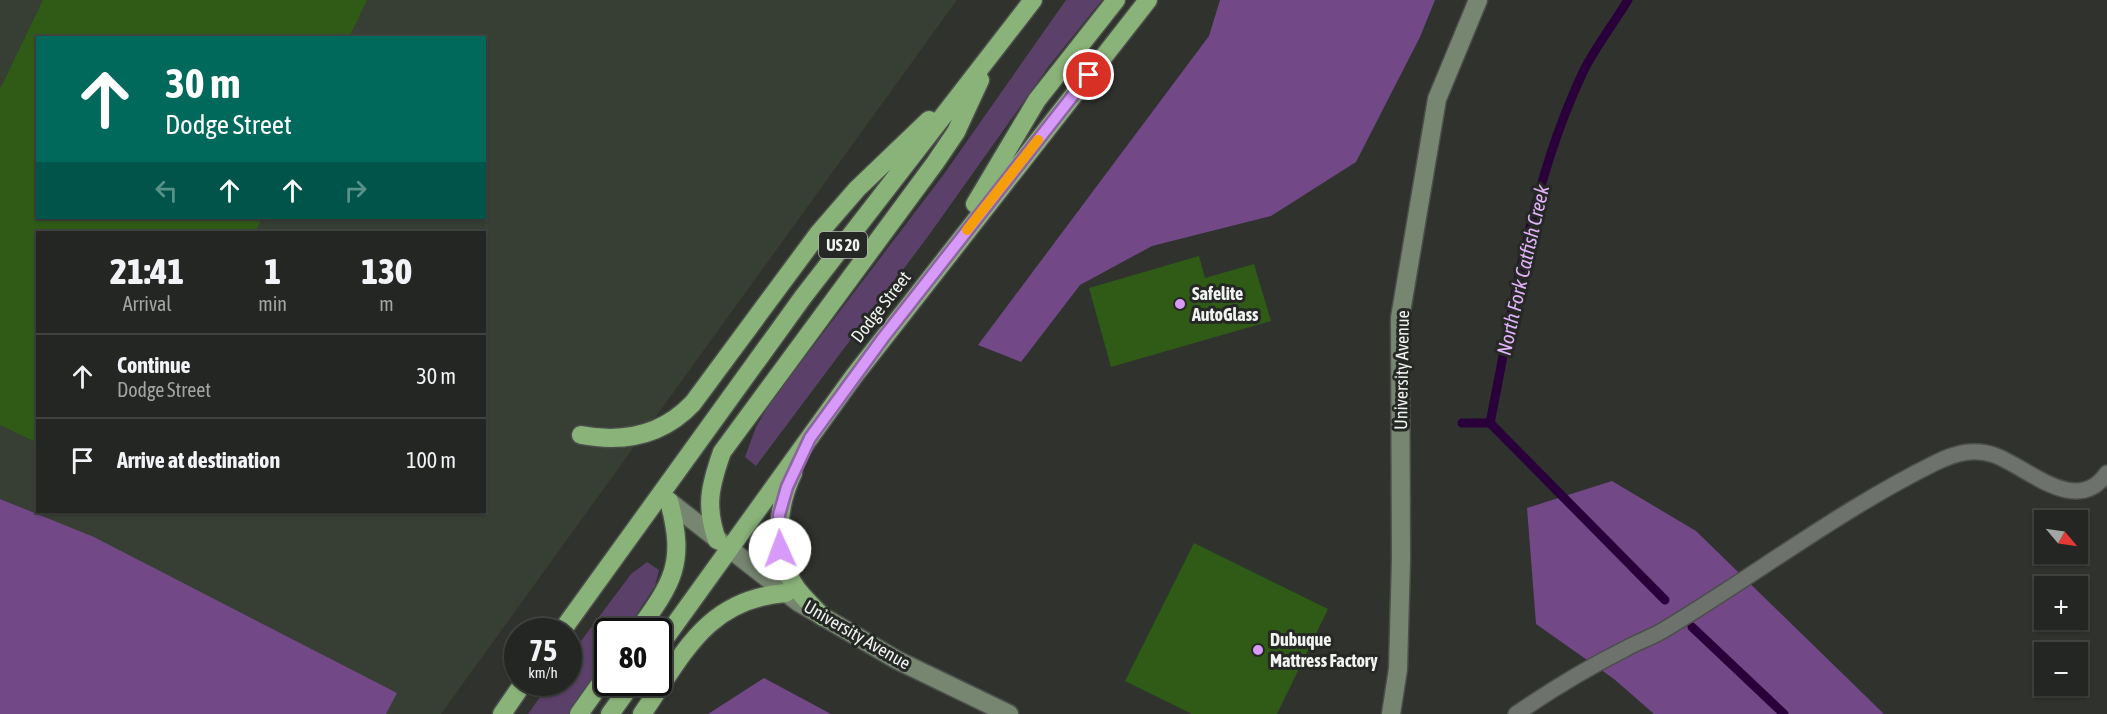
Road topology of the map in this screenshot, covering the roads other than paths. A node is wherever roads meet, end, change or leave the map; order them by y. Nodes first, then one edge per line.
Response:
1 (1033, 0) edge
2 (1116, 0) edge
3 (1148, 0) edge
4 (1478, 0) edge
5 (993, 51) junction
6 (964, 89) junction
7 (941, 263) junction
8 (581, 435) dead end
9 (810, 438) junction
10 (2107, 473) edge
11 (664, 498) junction
12 (723, 545) junction
13 (786, 593) junction
14 (823, 617) junction
15 (572, 618) edge
16 (647, 618) edge
17 (672, 626) edge
18 (594, 693) edge
19 (514, 696) edge
20 (623, 696) edge
21 (502, 714) edge
22 (579, 714) edge
23 (610, 714) edge
24 (642, 714) edge
25 (1010, 714) edge
26 (1391, 714) edge
27 (1515, 714) edge

1 - 5 highway, US 20
2 - 7 highway
3 - 7 highway, Dodge Street
4 - 26 street, University Avenue
5 - 6 highway, US 20
5 - 12 highway
6 - 8 highway
6 - 11 highway, US 20
7 - 9 highway, Dodge Street
9 - 12 highway, Dodge Street
9 - 14 highway
10 - 27 lane
11 - 12 street, University Avenue
11 - 15 highway, US 20
11 - 16 highway
12 - 13 street, University Avenue
12 - 17 highway, Dodge Street
13 - 14 street, University Avenue
13 - 24 highway
14 - 25 street, University Avenue
18 - 22 highway
19 - 21 highway
20 - 23 highway

